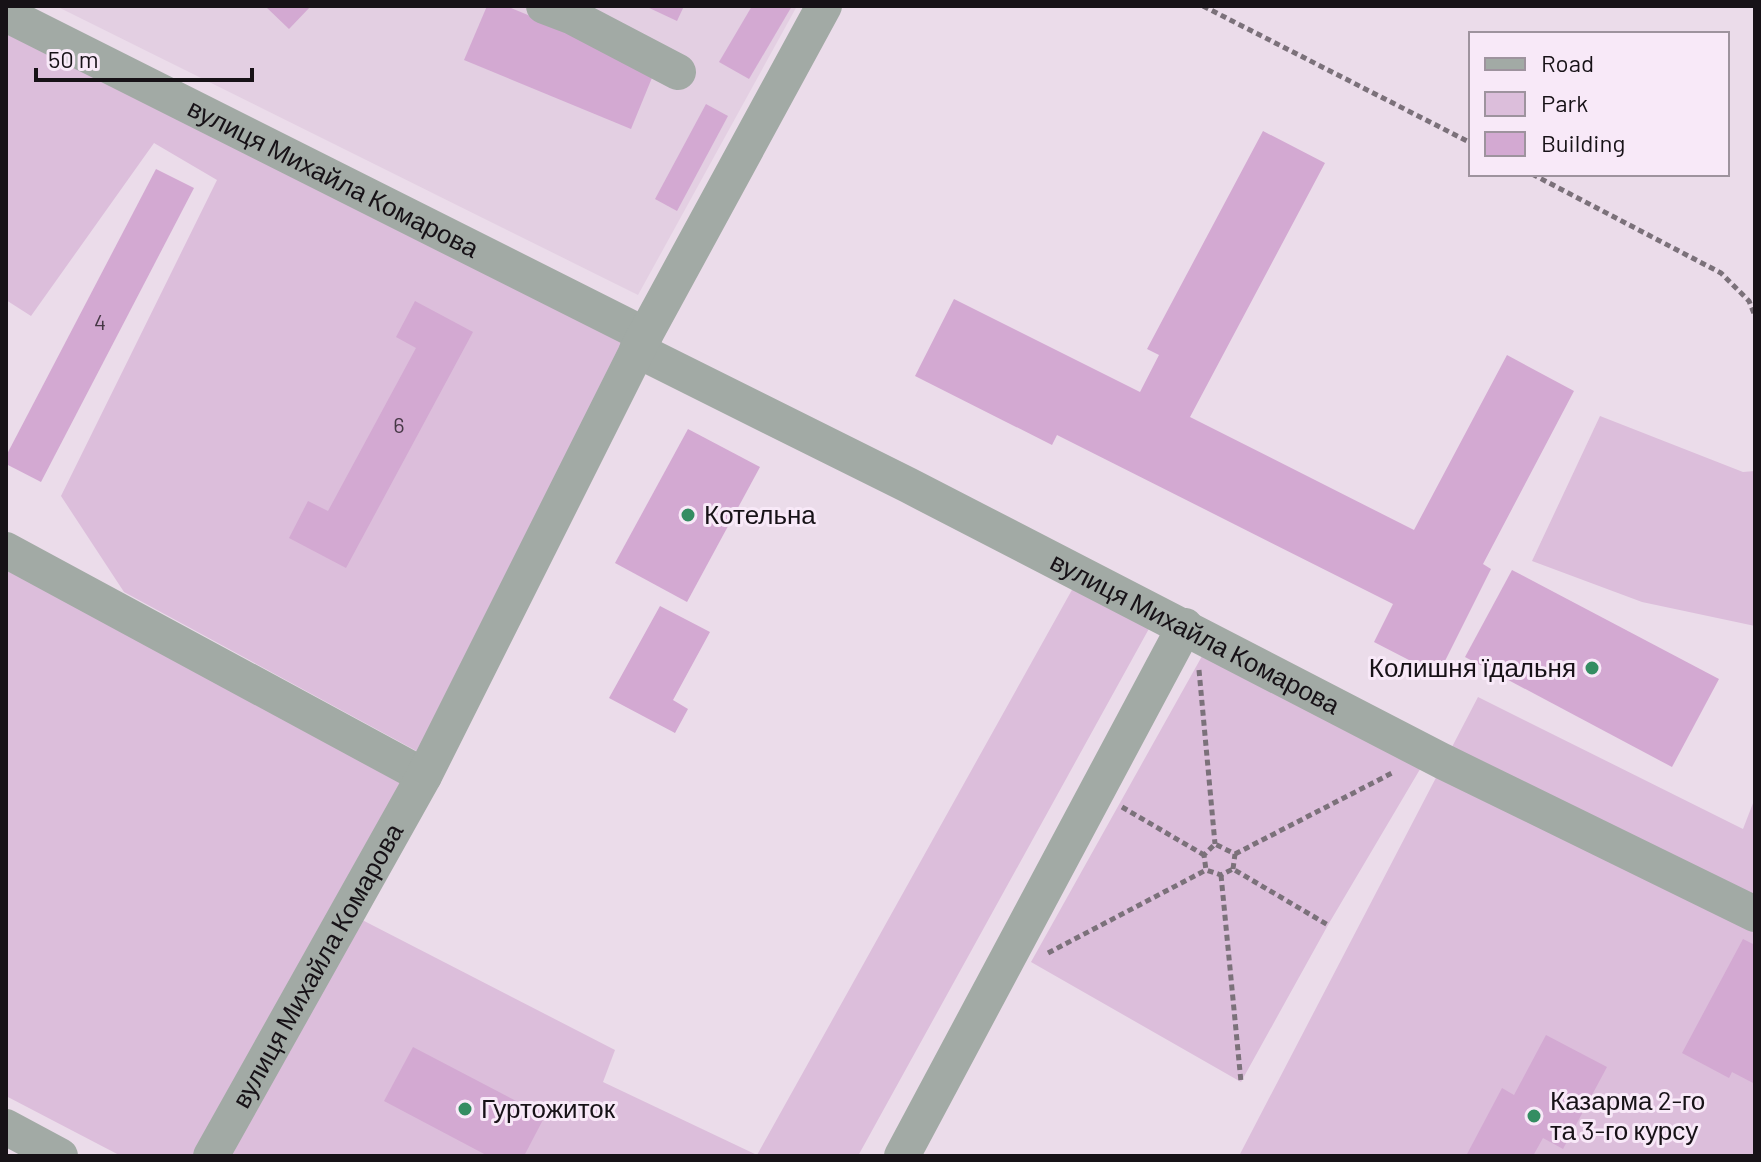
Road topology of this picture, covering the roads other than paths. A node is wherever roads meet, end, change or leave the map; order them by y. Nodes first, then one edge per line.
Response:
1 (544, 6) edge
2 (824, 6) edge
3 (6, 14) edge
4 (678, 72) dead end
5 (641, 342) junction
6 (6, 550) edge
7 (1190, 629) junction
8 (424, 776) junction
9 (1755, 914) edge
10 (8, 1128) edge
11 (60, 1156) edge
12 (211, 1156) edge
13 (902, 1156) edge

1 - 4 street
2 - 5 street
3 - 5 street, вулиця Михайла Комарова
5 - 7 street, вулиця Михайла Комарова
5 - 8 street, вулиця Михайла Комарова
6 - 8 street
7 - 9 street, вулиця Михайла Комарова
7 - 13 street
8 - 12 street, вулиця Михайла Комарова
10 - 11 street

